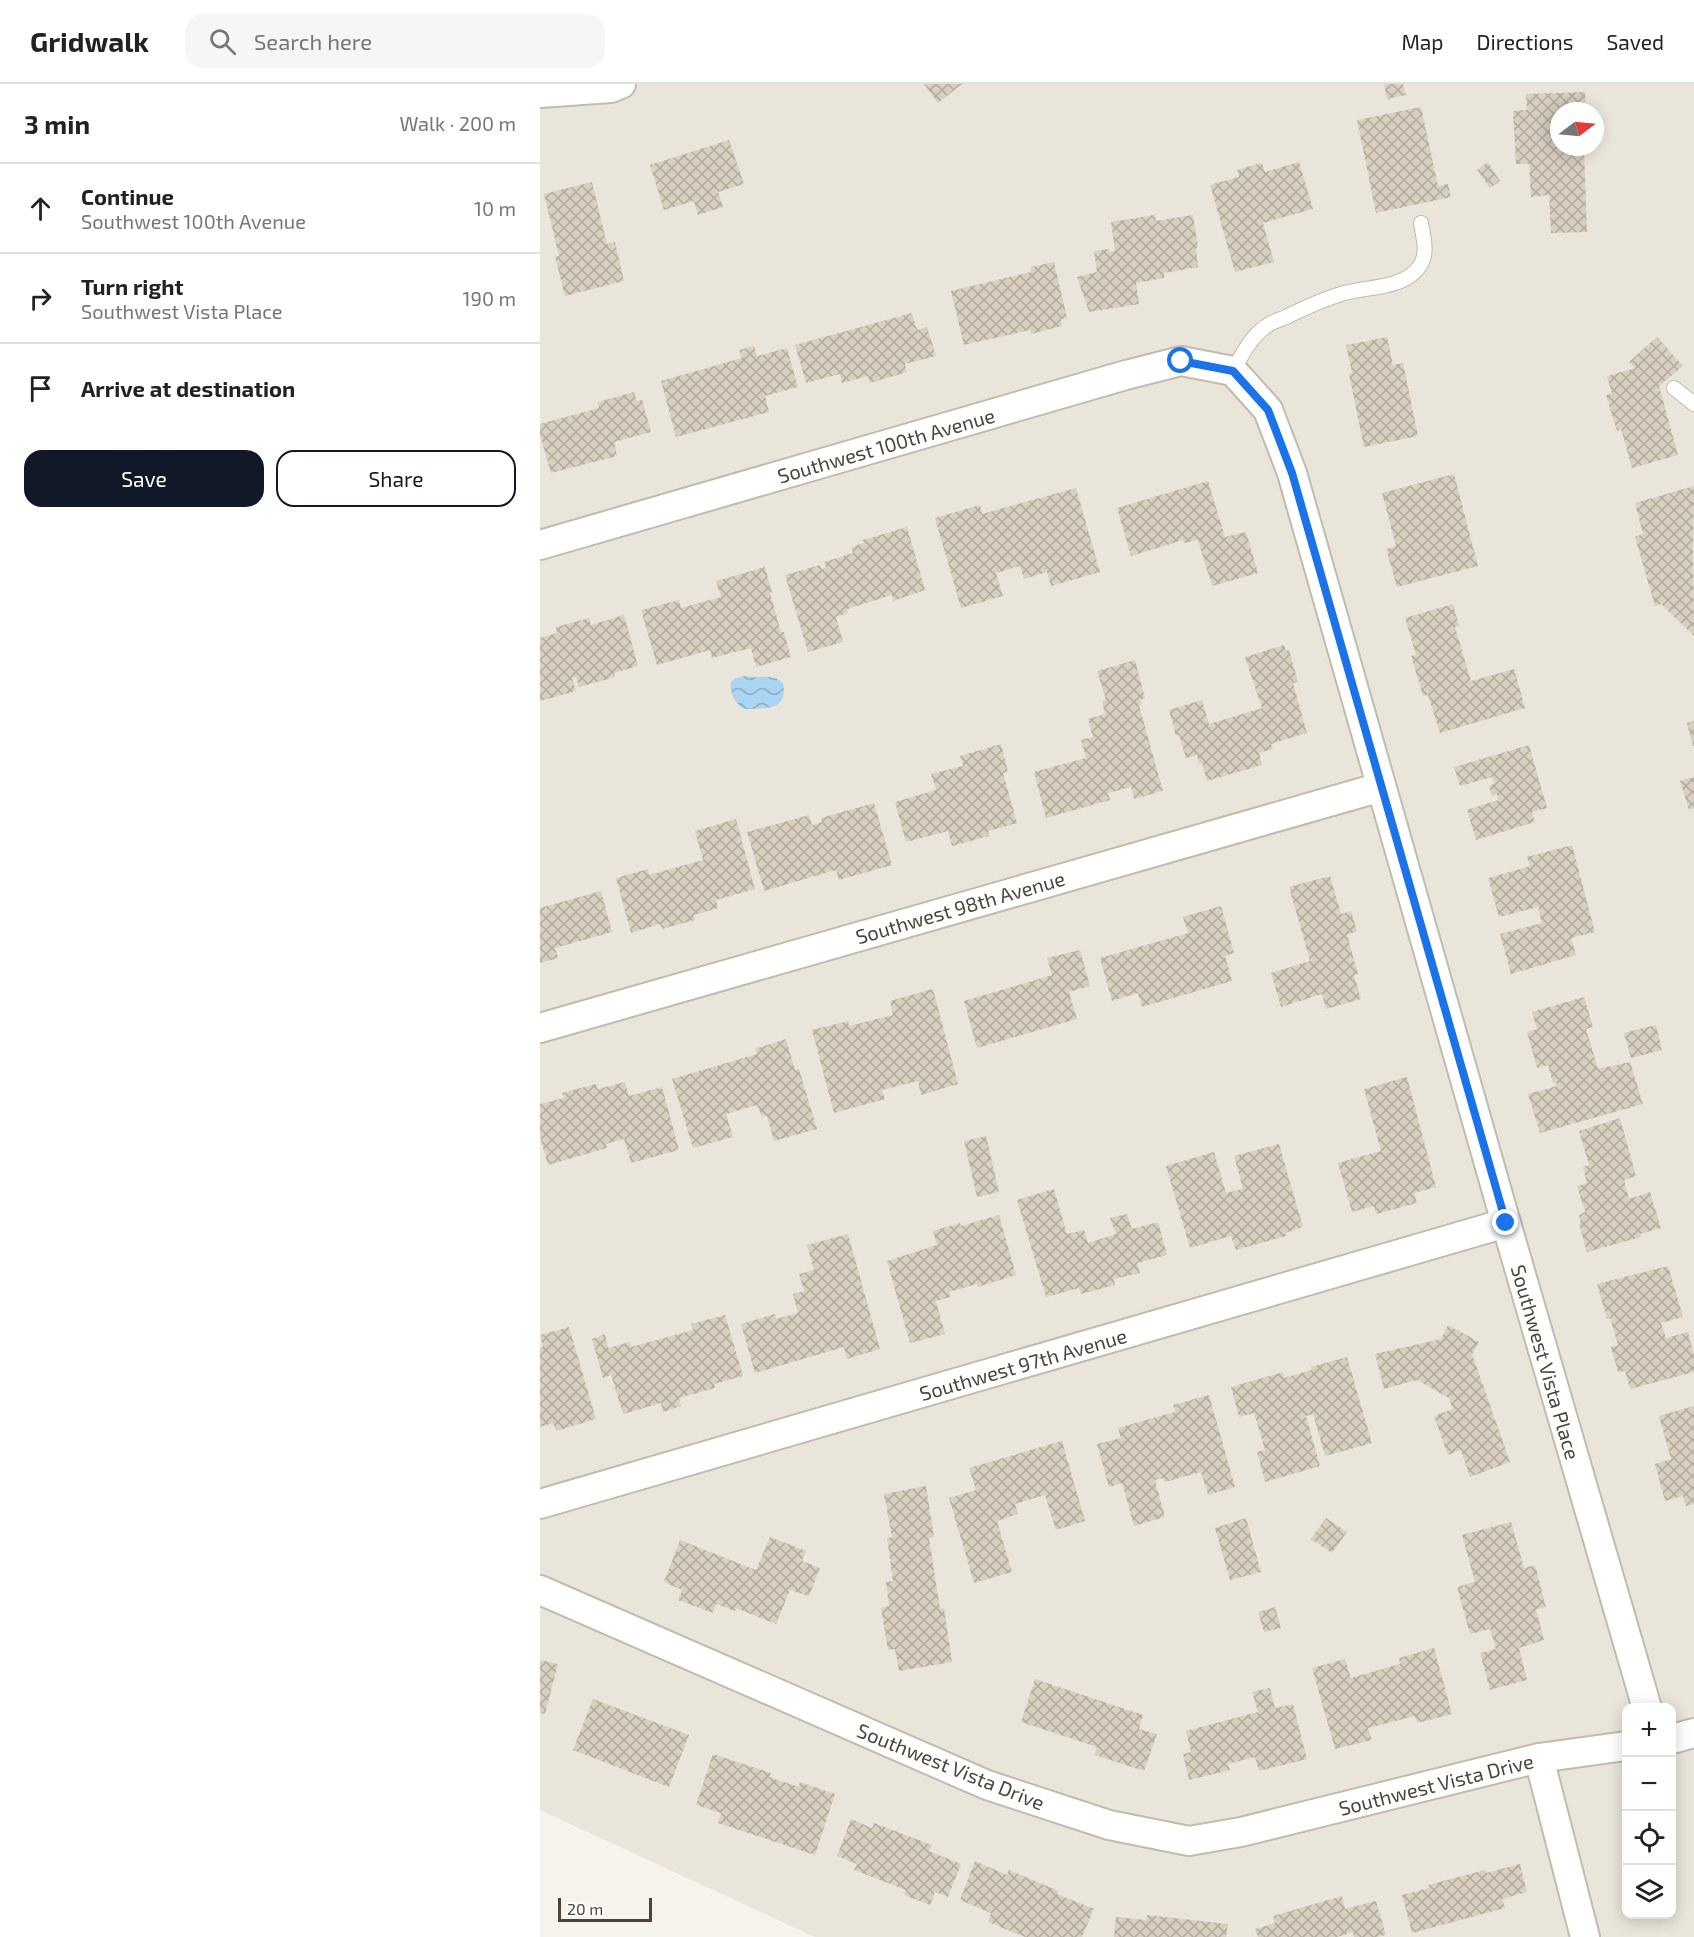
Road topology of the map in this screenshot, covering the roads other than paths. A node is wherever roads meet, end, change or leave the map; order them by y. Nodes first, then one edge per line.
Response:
1 (621, 84) edge
2 (540, 93) edge
3 (1421, 223) dead end
4 (1233, 371) junction
5 (1674, 388) dead end
6 (1694, 404) edge
7 (540, 545) edge
8 (1381, 787) junction
9 (540, 1028) edge
10 (1506, 1223) junction
11 (540, 1504) edge
12 (540, 1590) edge
13 (1646, 1703) edge
14 (1694, 1733) edge
15 (1676, 1737) edge
16 (1622, 1747) edge
17 (1539, 1758) junction
18 (1585, 1937) edge

1 - 2 street
3 - 4 lane
4 - 7 street, Southwest 100th Avenue
4 - 8 street, Southwest Vista Place
5 - 6 lane
8 - 9 street, Southwest 98th Avenue
8 - 10 street, Southwest Vista Place
10 - 11 street, Southwest 97th Avenue
10 - 13 street, Southwest Vista Place
12 - 17 street, Southwest Vista Drive
14 - 15 street
16 - 17 street, Southwest Vista Drive
17 - 18 street

